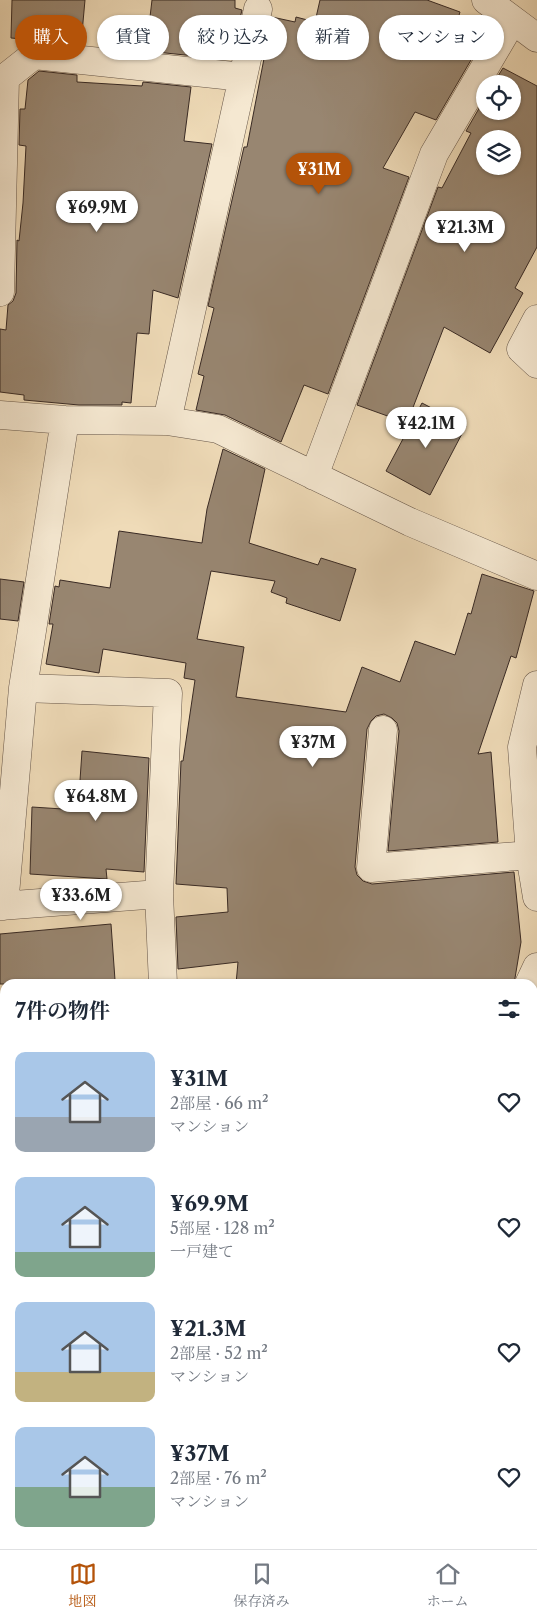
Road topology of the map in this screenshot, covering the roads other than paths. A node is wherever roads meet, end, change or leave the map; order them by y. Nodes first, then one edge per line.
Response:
1 (486, 0) edge
2 (258, 9) dead end
3 (512, 21) junction
4 (537, 38) edge
5 (243, 77) junction
6 (0, 292) edge
7 (537, 319) edge
8 (537, 364) edge
9 (0, 415) edge
10 (65, 420) junction
11 (167, 421) junction
12 (314, 476) junction
13 (537, 576) edge
14 (537, 685) edge
15 (23, 688) junction
16 (383, 730) dead end
17 (530, 855) junction
18 (159, 894) junction
19 (537, 897) edge
20 (2, 906) edge
21 (537, 967) edge
22 (163, 979) edge
23 (531, 979) edge

1 - 3 street
2 - 5 street
3 - 4 street
3 - 12 street
5 - 6 street
5 - 11 street
7 - 8 street
9 - 10 street
10 - 11 street
10 - 15 street
11 - 12 street
12 - 13 street
14 - 17 street
15 - 18 street
15 - 20 street
16 - 17 street
17 - 19 street
18 - 20 street
18 - 22 street
21 - 23 street

